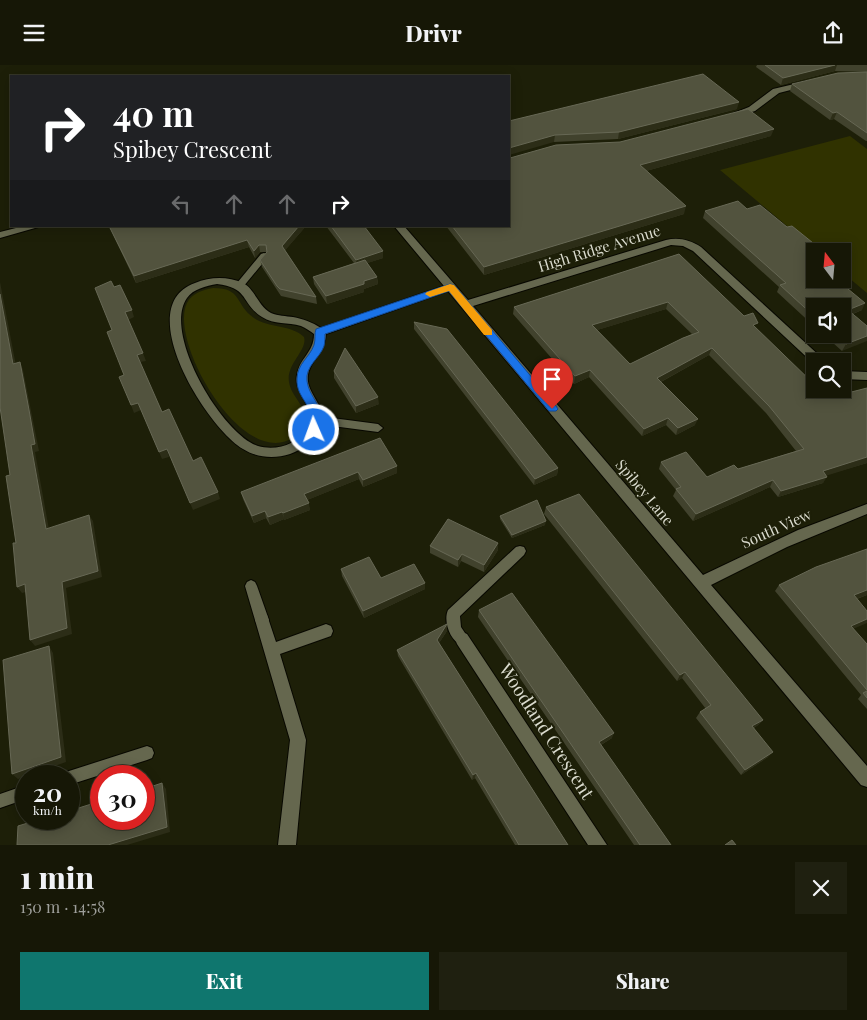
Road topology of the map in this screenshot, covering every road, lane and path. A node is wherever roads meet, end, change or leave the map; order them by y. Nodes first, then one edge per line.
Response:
1 (814, 81) edge
2 (726, 117) edge
3 (33, 227) edge
4 (399, 227) edge
5 (0, 235) edge
6 (264, 256) edge
7 (240, 285) junction
8 (450, 287) junction
9 (465, 305) junction
10 (320, 332) junction
11 (809, 353) edge
12 (851, 376) edge
13 (867, 376) edge
14 (317, 419) junction
15 (378, 428) dead end
16 (867, 509) edge
17 (520, 551) dead end
18 (701, 583) junction
19 (251, 586) dead end
20 (262, 620) joint
21 (326, 631) dead end
22 (462, 639) joint
23 (271, 651) junction
24 (146, 753) dead end
25 (80, 775) edge
26 (867, 779) edge
27 (15, 796) edge
28 (0, 801) edge
29 (287, 845) edge
30 (598, 845) edge

1 - 2 street
3 - 5 street
4 - 8 street, Spibey Lane
6 - 7 lane
7 - 10 street
7 - 14 street
8 - 9 street, Spibey Lane
8 - 10 street
9 - 11 street, High Ridge Avenue
9 - 18 street, Spibey Lane
10 - 14 street
12 - 13 street
14 - 15 lane
16 - 18 street, South View
17 - 22 lane
18 - 26 street, Spibey Lane
19 - 20 lane
20 - 23 street
21 - 23 street
22 - 30 street, Woodland Crescent
23 - 29 street
24 - 25 lane
27 - 28 lane

